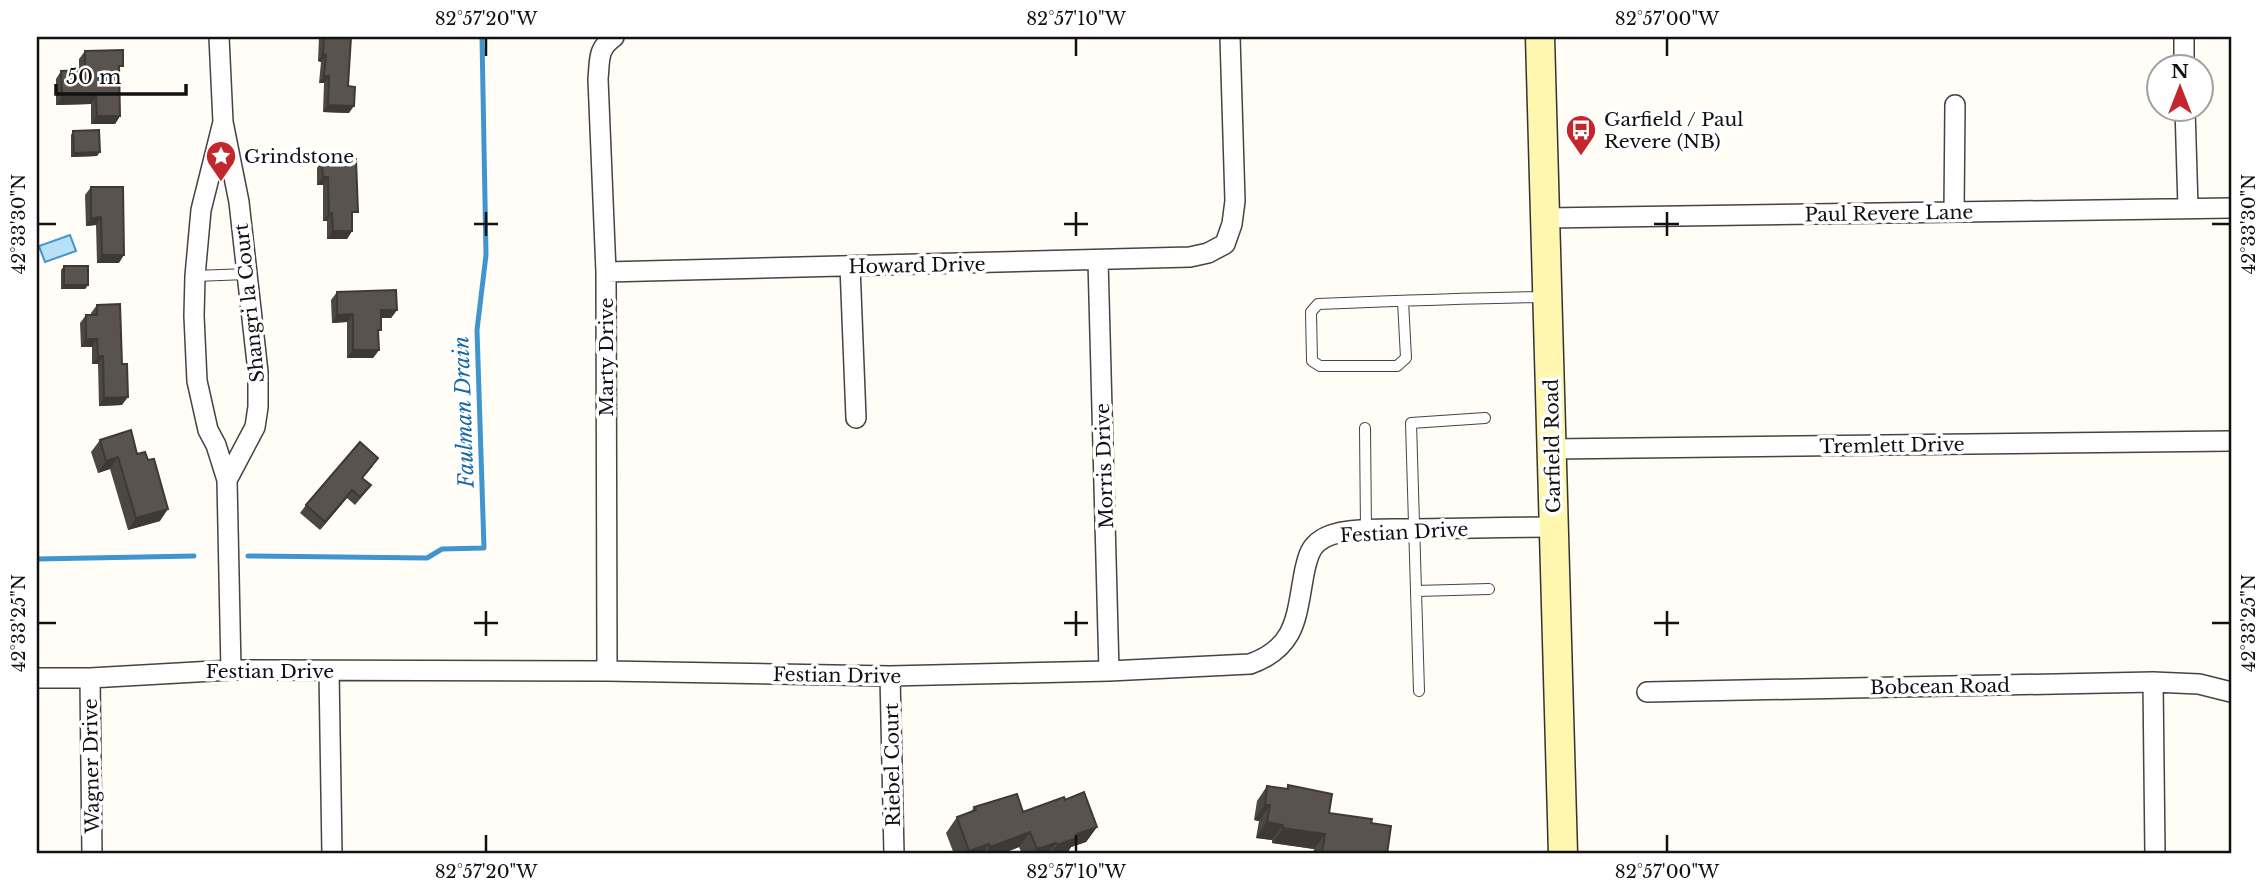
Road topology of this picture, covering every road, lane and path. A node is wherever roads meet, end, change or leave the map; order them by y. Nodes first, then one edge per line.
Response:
1 (219, 37) edge
2 (1230, 37) edge
3 (1541, 37) edge
4 (609, 40) edge
5 (1955, 105) dead end
6 (223, 122) junction
7 (2185, 122) edge
8 (2188, 208) junction
9 (2231, 208) edge
10 (1954, 212) junction
11 (1546, 218) junction
12 (1098, 260) junction
13 (850, 266) junction
14 (606, 272) junction
15 (247, 274) junction
16 (195, 276) junction
17 (1548, 297) junction
18 (1404, 301) junction
19 (856, 418) dead end
20 (1485, 418) dead end
21 (1365, 428) dead end
22 (2231, 441) edge
23 (231, 445) junction
24 (1552, 449) junction
25 (227, 480) junction
26 (1554, 527) junction
27 (1413, 529) junction
28 (1366, 530) junction
29 (1489, 589) dead end
30 (1416, 591) junction
31 (231, 670) junction
32 (329, 671) junction
33 (607, 671) junction
34 (1109, 671) junction
35 (890, 676) junction
36 (37, 678) edge
37 (89, 678) junction
38 (2152, 682) junction
39 (1419, 691) dead end
40 (1647, 692) dead end
41 (2231, 692) edge
42 (92, 854) edge
43 (332, 854) edge
44 (894, 854) edge
45 (1563, 854) edge
46 (2155, 854) edge

1 - 6 street, Shangri la Court
2 - 12 street, Howard Drive
3 - 11 main road, Garfield Road
4 - 14 street, Marty Drive
5 - 10 street
6 - 15 street, Shangri la Court
6 - 16 street, Shangri la Court
7 - 8 street
8 - 9 street, Paul Revere Lane
8 - 10 street, Paul Revere Lane
10 - 11 street, Paul Revere Lane
11 - 17 main road, Garfield Road
12 - 13 street, Howard Drive
12 - 34 street, Morris Drive
13 - 14 street, Howard Drive
13 - 19 street
14 - 33 street, Marty Drive
15 - 16 lane
15 - 23 street, Shangri la Court
16 - 23 street, Shangri la Court
17 - 18 lane
17 - 24 main road, Garfield Road
18 - 18 lane
20 - 27 lane
21 - 28 lane
22 - 24 street, Tremlett Drive
23 - 25 street, Shangri la Court
23 - 25 street, Shangri la Court
24 - 26 main road, Garfield Road
25 - 31 street, Shangri la Court
26 - 27 street, Festian Drive
26 - 45 main road, Garfield Road
27 - 28 street, Festian Drive
27 - 30 lane
28 - 34 street, Festian Drive
29 - 30 lane
30 - 39 lane
31 - 32 street, Festian Drive
31 - 37 street, Festian Drive
32 - 33 street, Festian Drive
32 - 43 street
33 - 35 street, Festian Drive
34 - 35 street, Festian Drive
35 - 44 street, Riebel Court
36 - 37 street, Festian Drive
37 - 42 street, Wagner Drive
38 - 40 street, Bobcean Road
38 - 41 street, Bobcean Road
38 - 46 street

